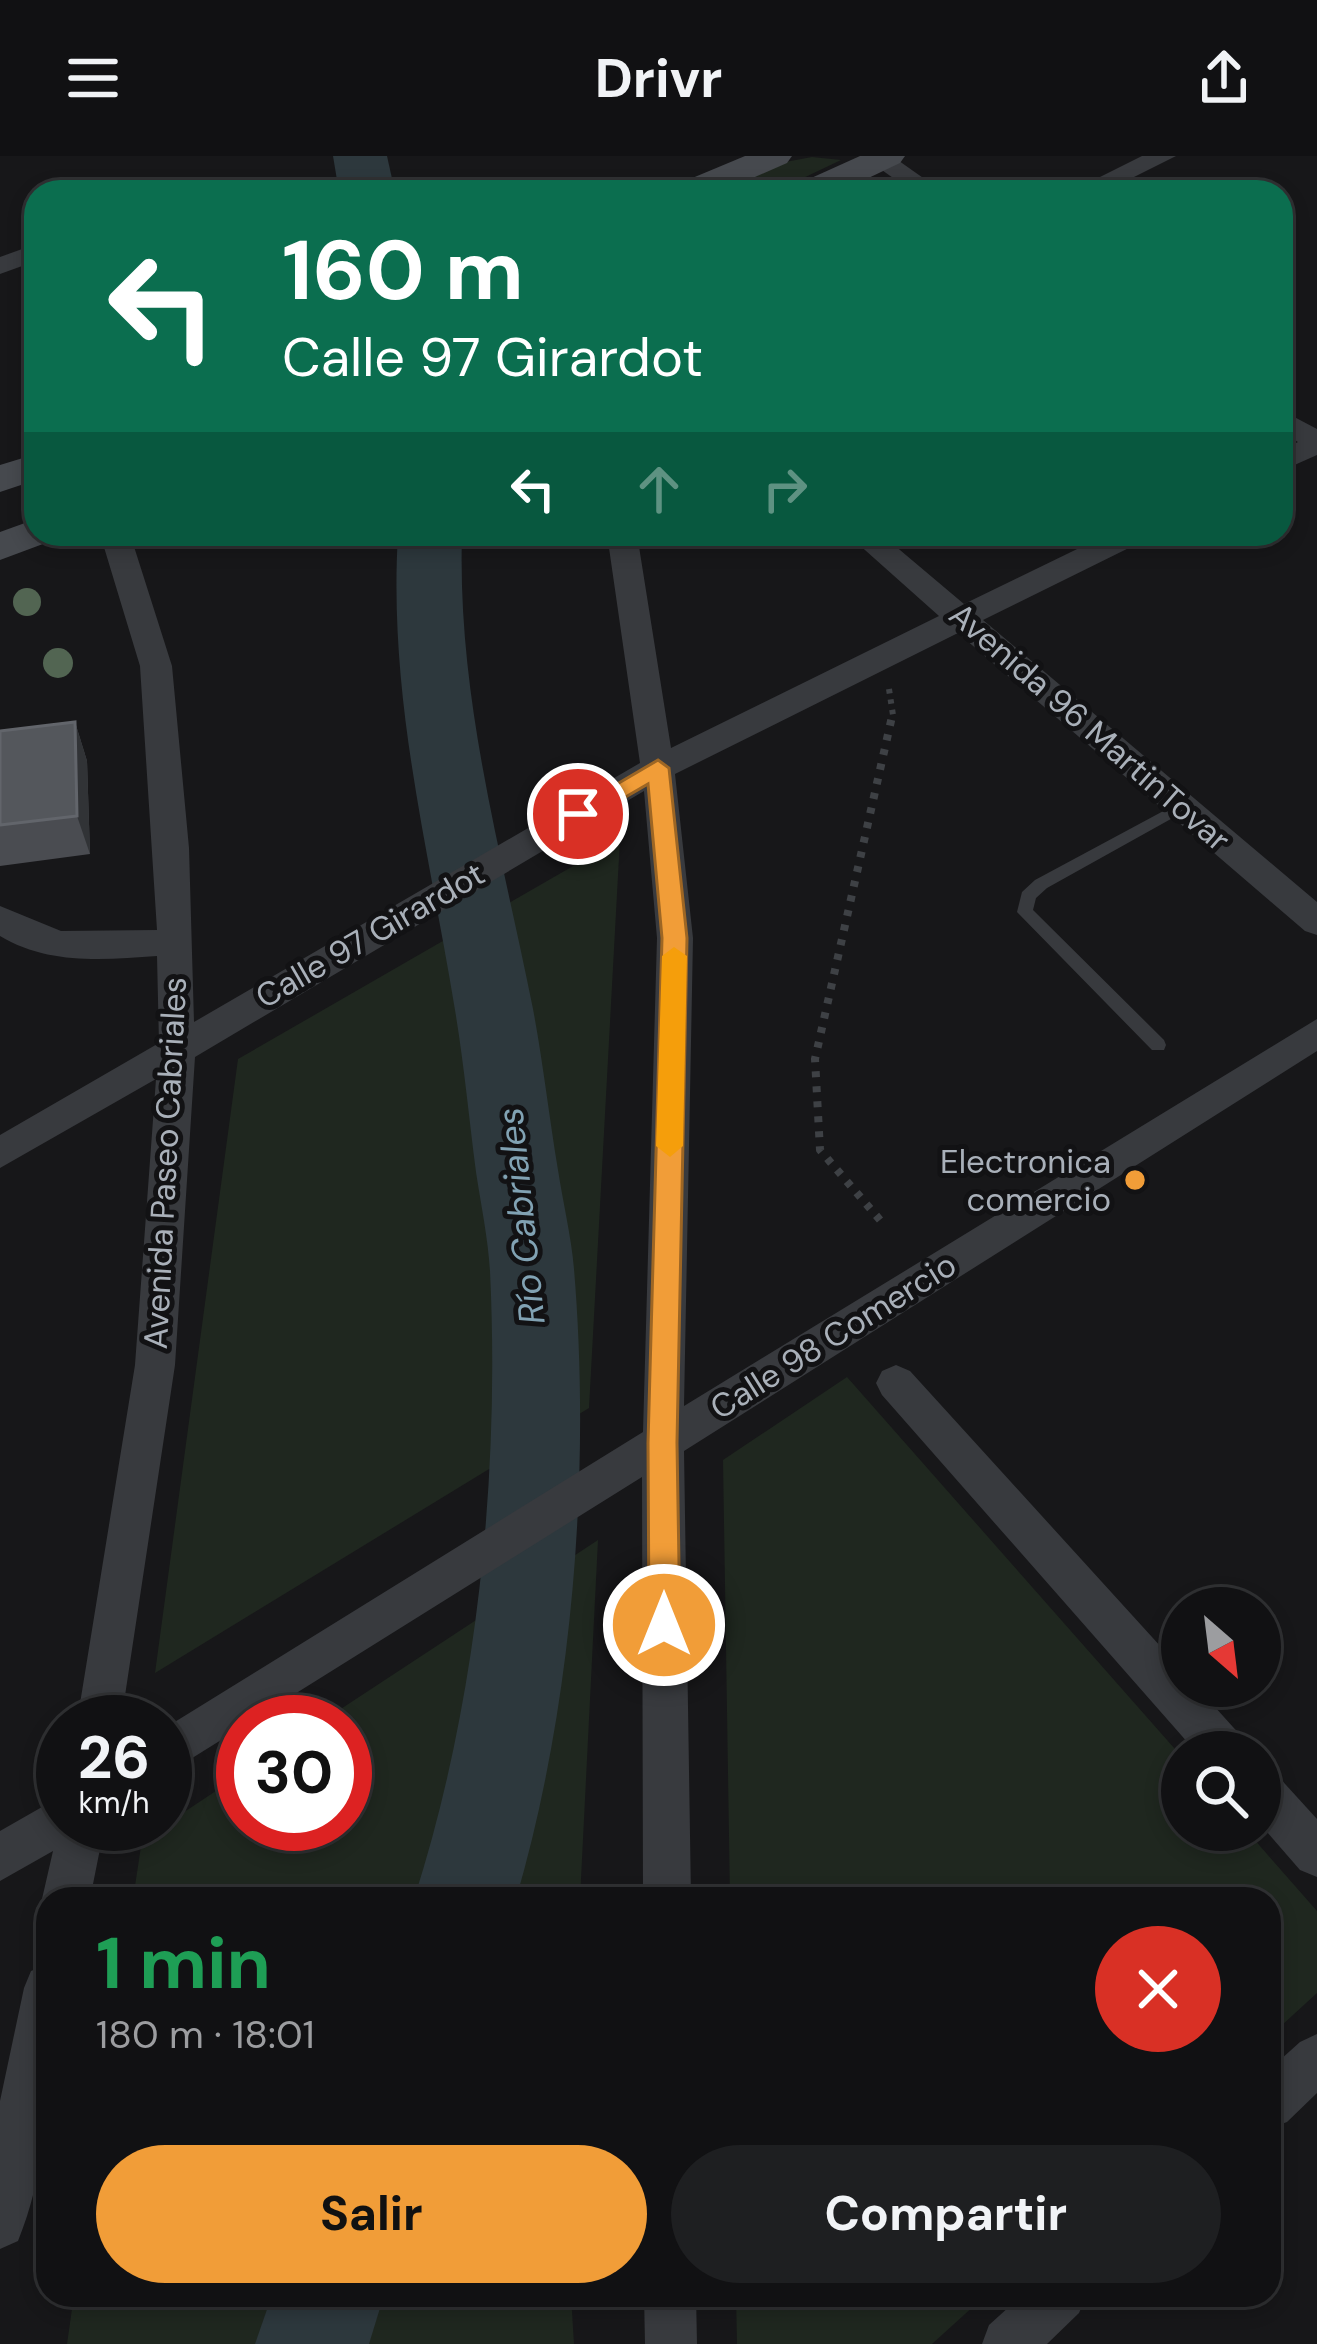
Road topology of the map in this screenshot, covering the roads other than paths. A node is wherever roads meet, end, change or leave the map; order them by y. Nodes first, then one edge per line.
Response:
1 (775, 156) edge
2 (1163, 156) edge
3 (881, 157) edge
4 (719, 180) edge
5 (835, 180) edge
6 (913, 180) edge
7 (1110, 180) edge
8 (119, 546) edge
9 (624, 546) edge
10 (876, 546) edge
11 (1107, 546) edge
12 (961, 616) junction
13 (658, 768) junction
14 (1182, 806) junction
15 (0, 919) edge
16 (1317, 922) edge
17 (175, 942) junction
18 (1317, 1033) edge
19 (1158, 1045) dead end
20 (177, 1046) junction
21 (0, 1153) edge
22 (896, 1383) dead end
23 (663, 1443) junction
24 (103, 1695) edge
25 (1207, 1731) edge
26 (192, 1736) edge
27 (1281, 1814) edge
28 (36, 1835) edge
29 (76, 1851) edge
30 (1317, 1854) edge
31 (0, 1858) edge
32 (69, 1887) edge
33 (667, 1887) edge
34 (36, 2047) edge
35 (1317, 2059) edge
36 (1281, 2093) edge
37 (0, 2223) edge
38 (670, 2307) edge
39 (1048, 2307) edge
40 (671, 2344) edge
41 (1008, 2344) edge

1 - 4 street
2 - 7 street
3 - 5 street
3 - 6 street
8 - 17 street, Avenida Paseo Cabriales
9 - 13 street
10 - 12 street, Avenida 96 MartinTovar
11 - 12 street, Calle 97 Girardot
12 - 13 street, Calle 97 Girardot
12 - 14 street, Avenida 96 MartinTovar
13 - 20 street, Calle 97 Girardot
13 - 23 street
14 - 16 street, Avenida 96 MartinTovar
14 - 19 lane
15 - 17 street
17 - 20 street, Avenida Paseo Cabriales
18 - 23 street, Calle 98 Comercio
20 - 21 street, Calle 97 Girardot
20 - 24 street, Avenida Paseo Cabriales
22 - 25 street
23 - 26 street, Calle 98 Comercio
23 - 33 street
27 - 30 street
28 - 31 street
29 - 32 street
34 - 37 street
35 - 36 street
38 - 40 street
39 - 41 street

